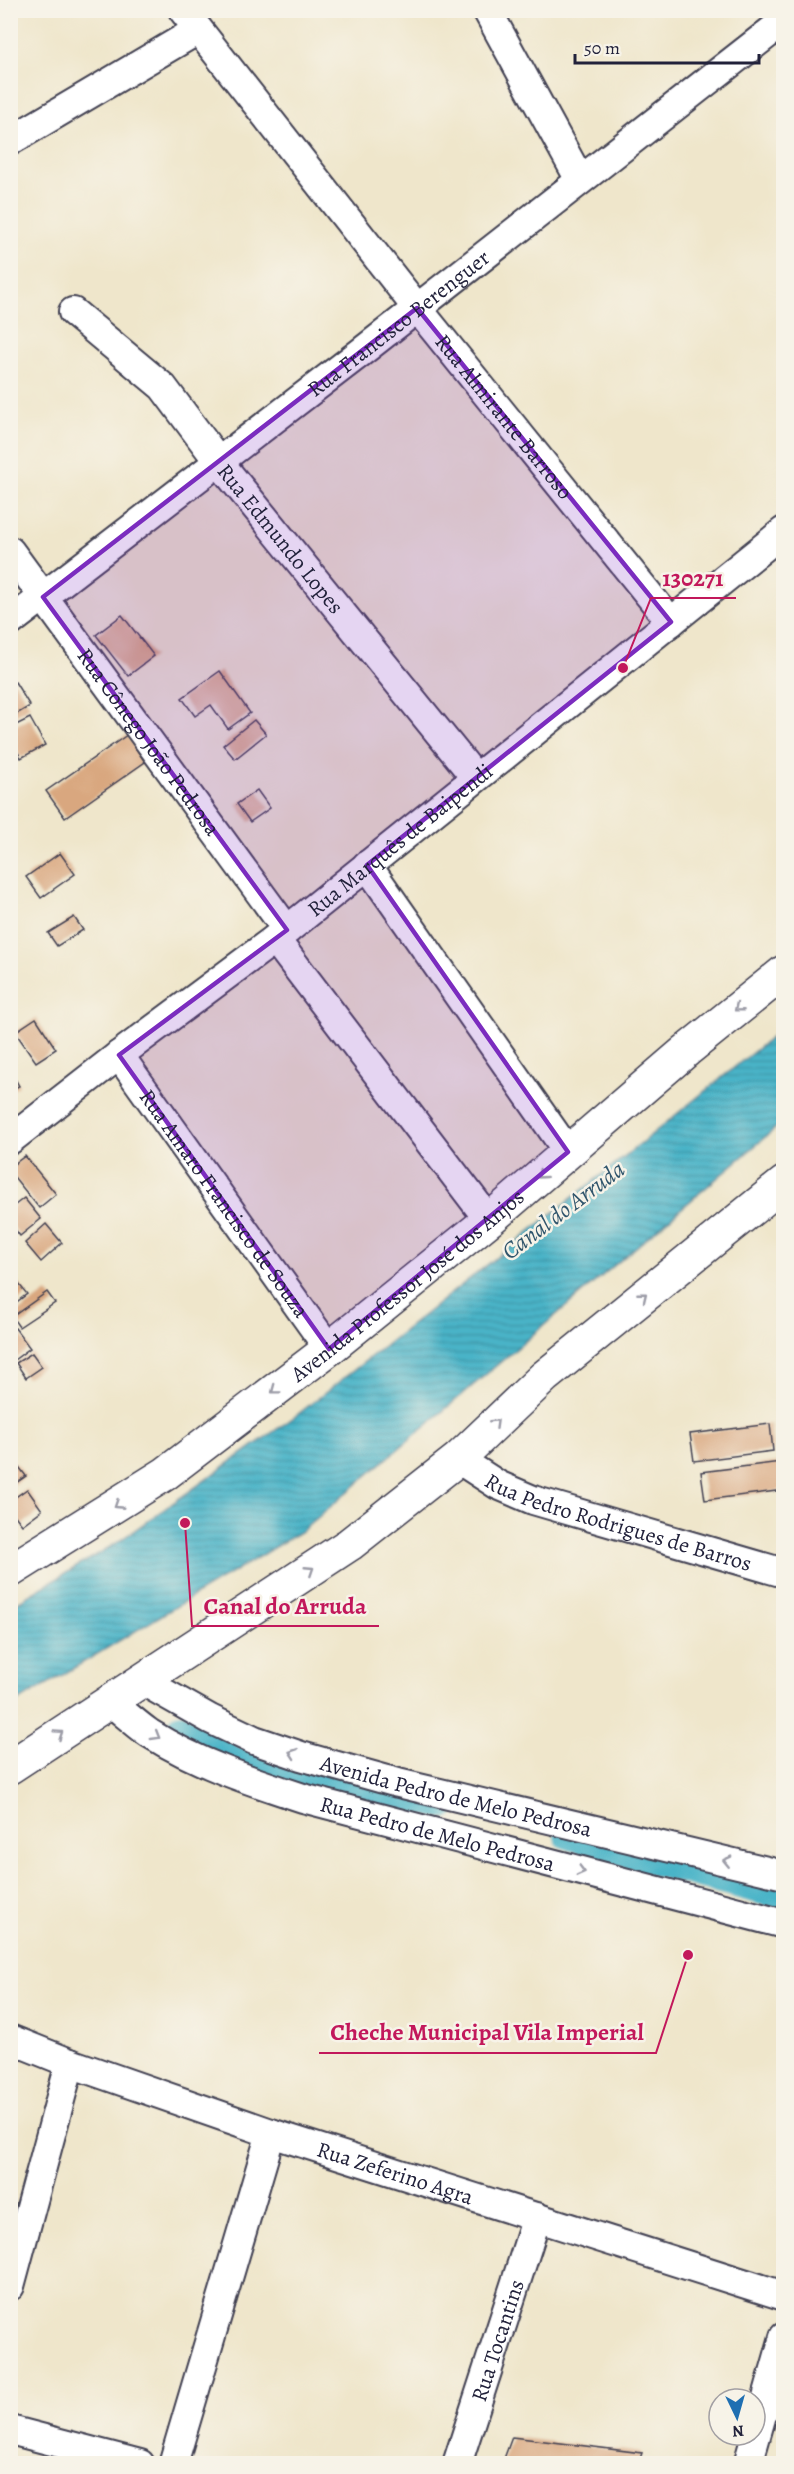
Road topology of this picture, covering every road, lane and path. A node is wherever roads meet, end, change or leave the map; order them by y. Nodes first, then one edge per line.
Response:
1 (487, 10) edge
2 (190, 20) edge
3 (783, 21) edge
4 (10, 141) edge
5 (580, 180) junction
6 (417, 308) junction
7 (73, 312) dead end
8 (219, 462) junction
9 (783, 531) edge
10 (10, 551) edge
11 (43, 597) junction
12 (10, 622) edge
13 (671, 622) junction
14 (475, 777) junction
15 (367, 866) junction
16 (281, 935) junction
17 (783, 972) edge
18 (119, 1055) junction
19 (10, 1140) edge
20 (568, 1152) junction
21 (783, 1183) edge
22 (489, 1220) junction
23 (328, 1349) junction
24 (458, 1459) junction
25 (10, 1571) edge
26 (783, 1573) edge
27 (141, 1680) junction
28 (109, 1701) junction
29 (10, 1767) edge
30 (783, 1875) edge
31 (783, 1924) edge
32 (10, 2039) edge
33 (69, 2063) junction
34 (271, 2133) junction
35 (537, 2217) junction
36 (10, 2286) edge
37 (783, 2296) edge
38 (783, 2337) edge
39 (10, 2430) edge
40 (140, 2463) edge
41 (173, 2463) edge
42 (457, 2463) edge
43 (748, 2463) edge

1 - 5 street
2 - 4 street
2 - 6 street, Rua Almirante Barroso
3 - 5 street, Rua Francisco Berenguer
5 - 6 street, Rua Francisco Berenguer
6 - 8 street, Rua Francisco Berenguer
6 - 13 street, Rua Almirante Barroso
7 - 8 street, Rua Edmundo Lopes
8 - 11 street, Rua Francisco Berenguer
8 - 14 street, Rua Edmundo Lopes
9 - 13 street, Rua Marquês de Baipendi
10 - 11 street, Rua Cônego João Pedrosa
11 - 12 street, Rua Francisco Berenguer
11 - 16 street, Rua Cônego João Pedrosa
13 - 14 street, Rua Marquês de Baipendi
14 - 15 street, Rua Marquês de Baipendi
15 - 16 street, Rua Marquês de Baipendi
15 - 20 street
16 - 18 street, Rua Marquês de Baipendi
16 - 22 street, Rua Cônego João Pedrosa
17 -> 20 main road, Avenida Professor José dos Anjos
18 - 19 street, Rua Marquês de Baipendi
18 - 23 street, Rua Amaro Francisco de Souza
20 -> 22 main road, Avenida Professor José dos Anjos
24 -> 21 main road
22 - 23 main road, Avenida Professor José dos Anjos
23 -> 25 main road, Avenida Professor José dos Anjos
24 - 26 street, Rua Pedro Rodrigues de Barros
27 -> 24 main road
27 - 28 main road
30 -> 27 street, Avenida Pedro de Melo Pedrosa
29 -> 28 main road
28 -> 31 street, Rua Pedro de Melo Pedrosa
32 - 33 street, Rua Zeferino Agra
33 - 34 street, Rua Zeferino Agra
33 - 36 street
34 - 35 street, Rua Zeferino Agra
34 - 41 street
35 - 37 street, Rua Zeferino Agra
35 - 42 street, Rua Tocantins
38 - 43 street
39 - 40 street

